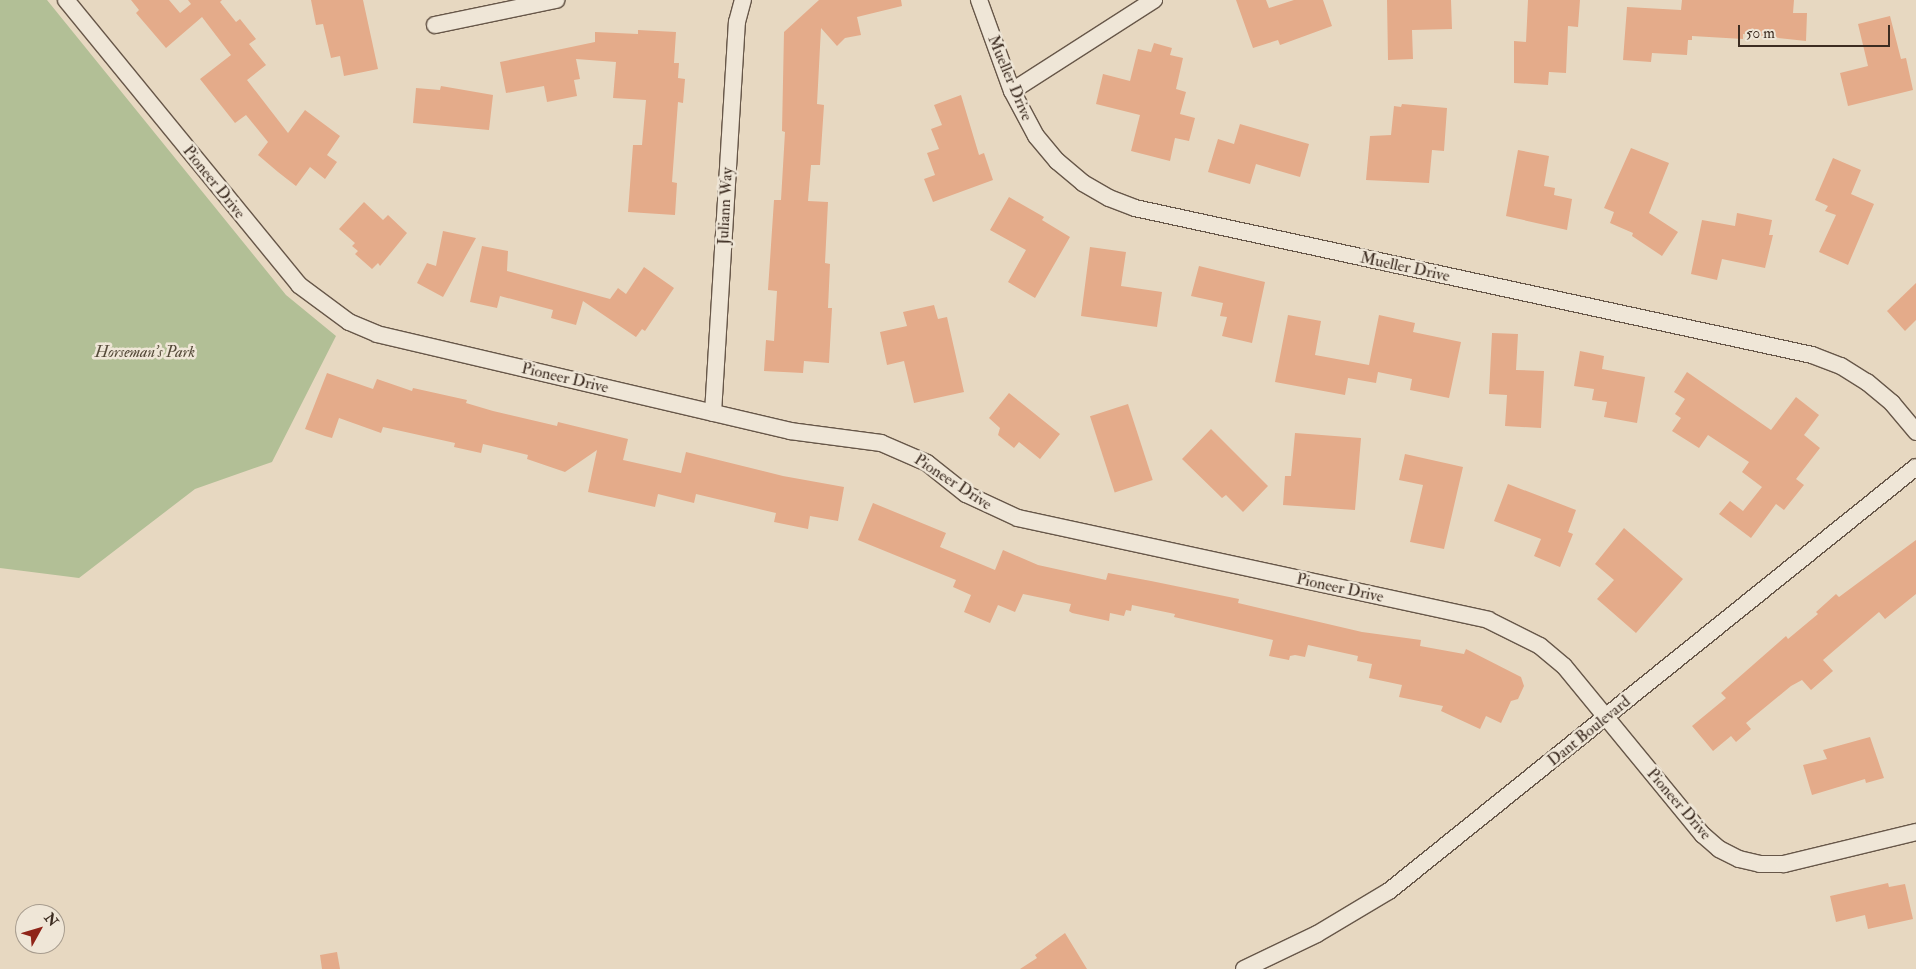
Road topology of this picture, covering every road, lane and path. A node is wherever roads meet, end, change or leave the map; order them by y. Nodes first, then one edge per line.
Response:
1 (66, 0) edge
2 (556, 0) edge
3 (742, 0) edge
4 (978, 0) edge
5 (1154, 0) edge
6 (435, 25) dead end
7 (1012, 91) junction
8 (713, 413) junction
9 (1916, 432) edge
10 (1916, 467) edge
11 (1606, 717) junction
12 (1916, 832) edge
13 (1244, 969) edge

1 - 8 street, Pioneer Drive
2 - 6 street
3 - 8 street, Juliann Way
4 - 7 street, Mueller Drive
5 - 7 street
7 - 9 street, Mueller Drive
8 - 11 street, Pioneer Drive
10 - 11 street, Dant Boulevard
11 - 12 street, Pioneer Drive
11 - 13 street, Dant Boulevard

